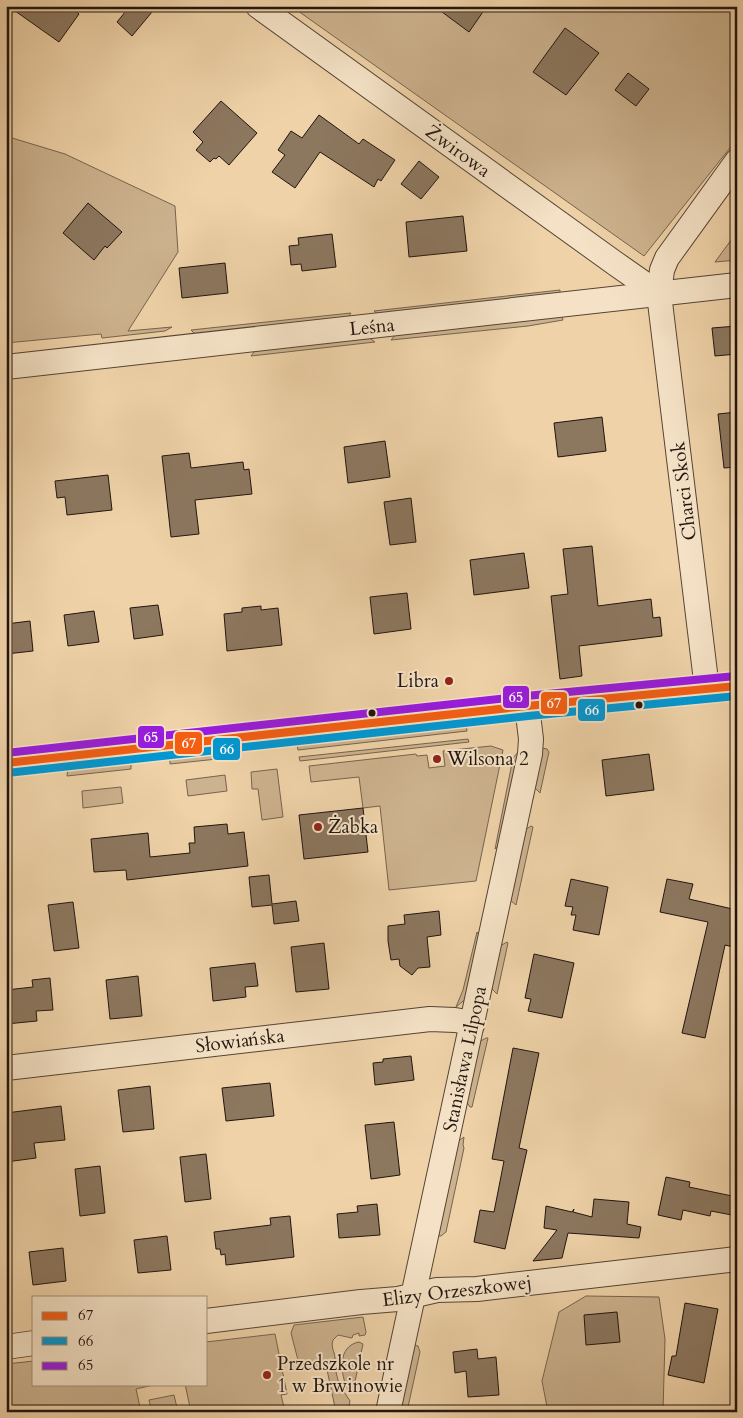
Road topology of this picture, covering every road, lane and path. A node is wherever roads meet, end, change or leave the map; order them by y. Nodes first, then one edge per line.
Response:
1 (258, 6) edge
2 (737, 161) edge
3 (737, 285) edge
4 (659, 294) junction
5 (6, 366) edge
6 (737, 686) edge
7 (707, 689) junction
8 (527, 706) junction
9 (6, 763) edge
10 (473, 1023) junction
11 (6, 1068) edge
12 (737, 1259) edge
13 (414, 1296) junction
14 (208, 1321) edge
15 (32, 1343) edge
16 (6, 1347) edge
17 (388, 1412) edge

1 - 4 street, Żwirowa
2 - 4 street, Charci Skok
3 - 4 street, Leśna
4 - 5 street, Leśna
4 - 7 street, Charci Skok
6 - 7 street
7 - 8 street
8 - 9 street
8 - 10 street, Stanisława Lilpopa
10 - 11 street, Słowiańska
10 - 13 street, Stanisława Lilpopa
12 - 13 street, Elizy Orzeszkowej
13 - 14 street, Elizy Orzeszkowej
13 - 17 street, Stanisława Lilpopa
15 - 16 street

